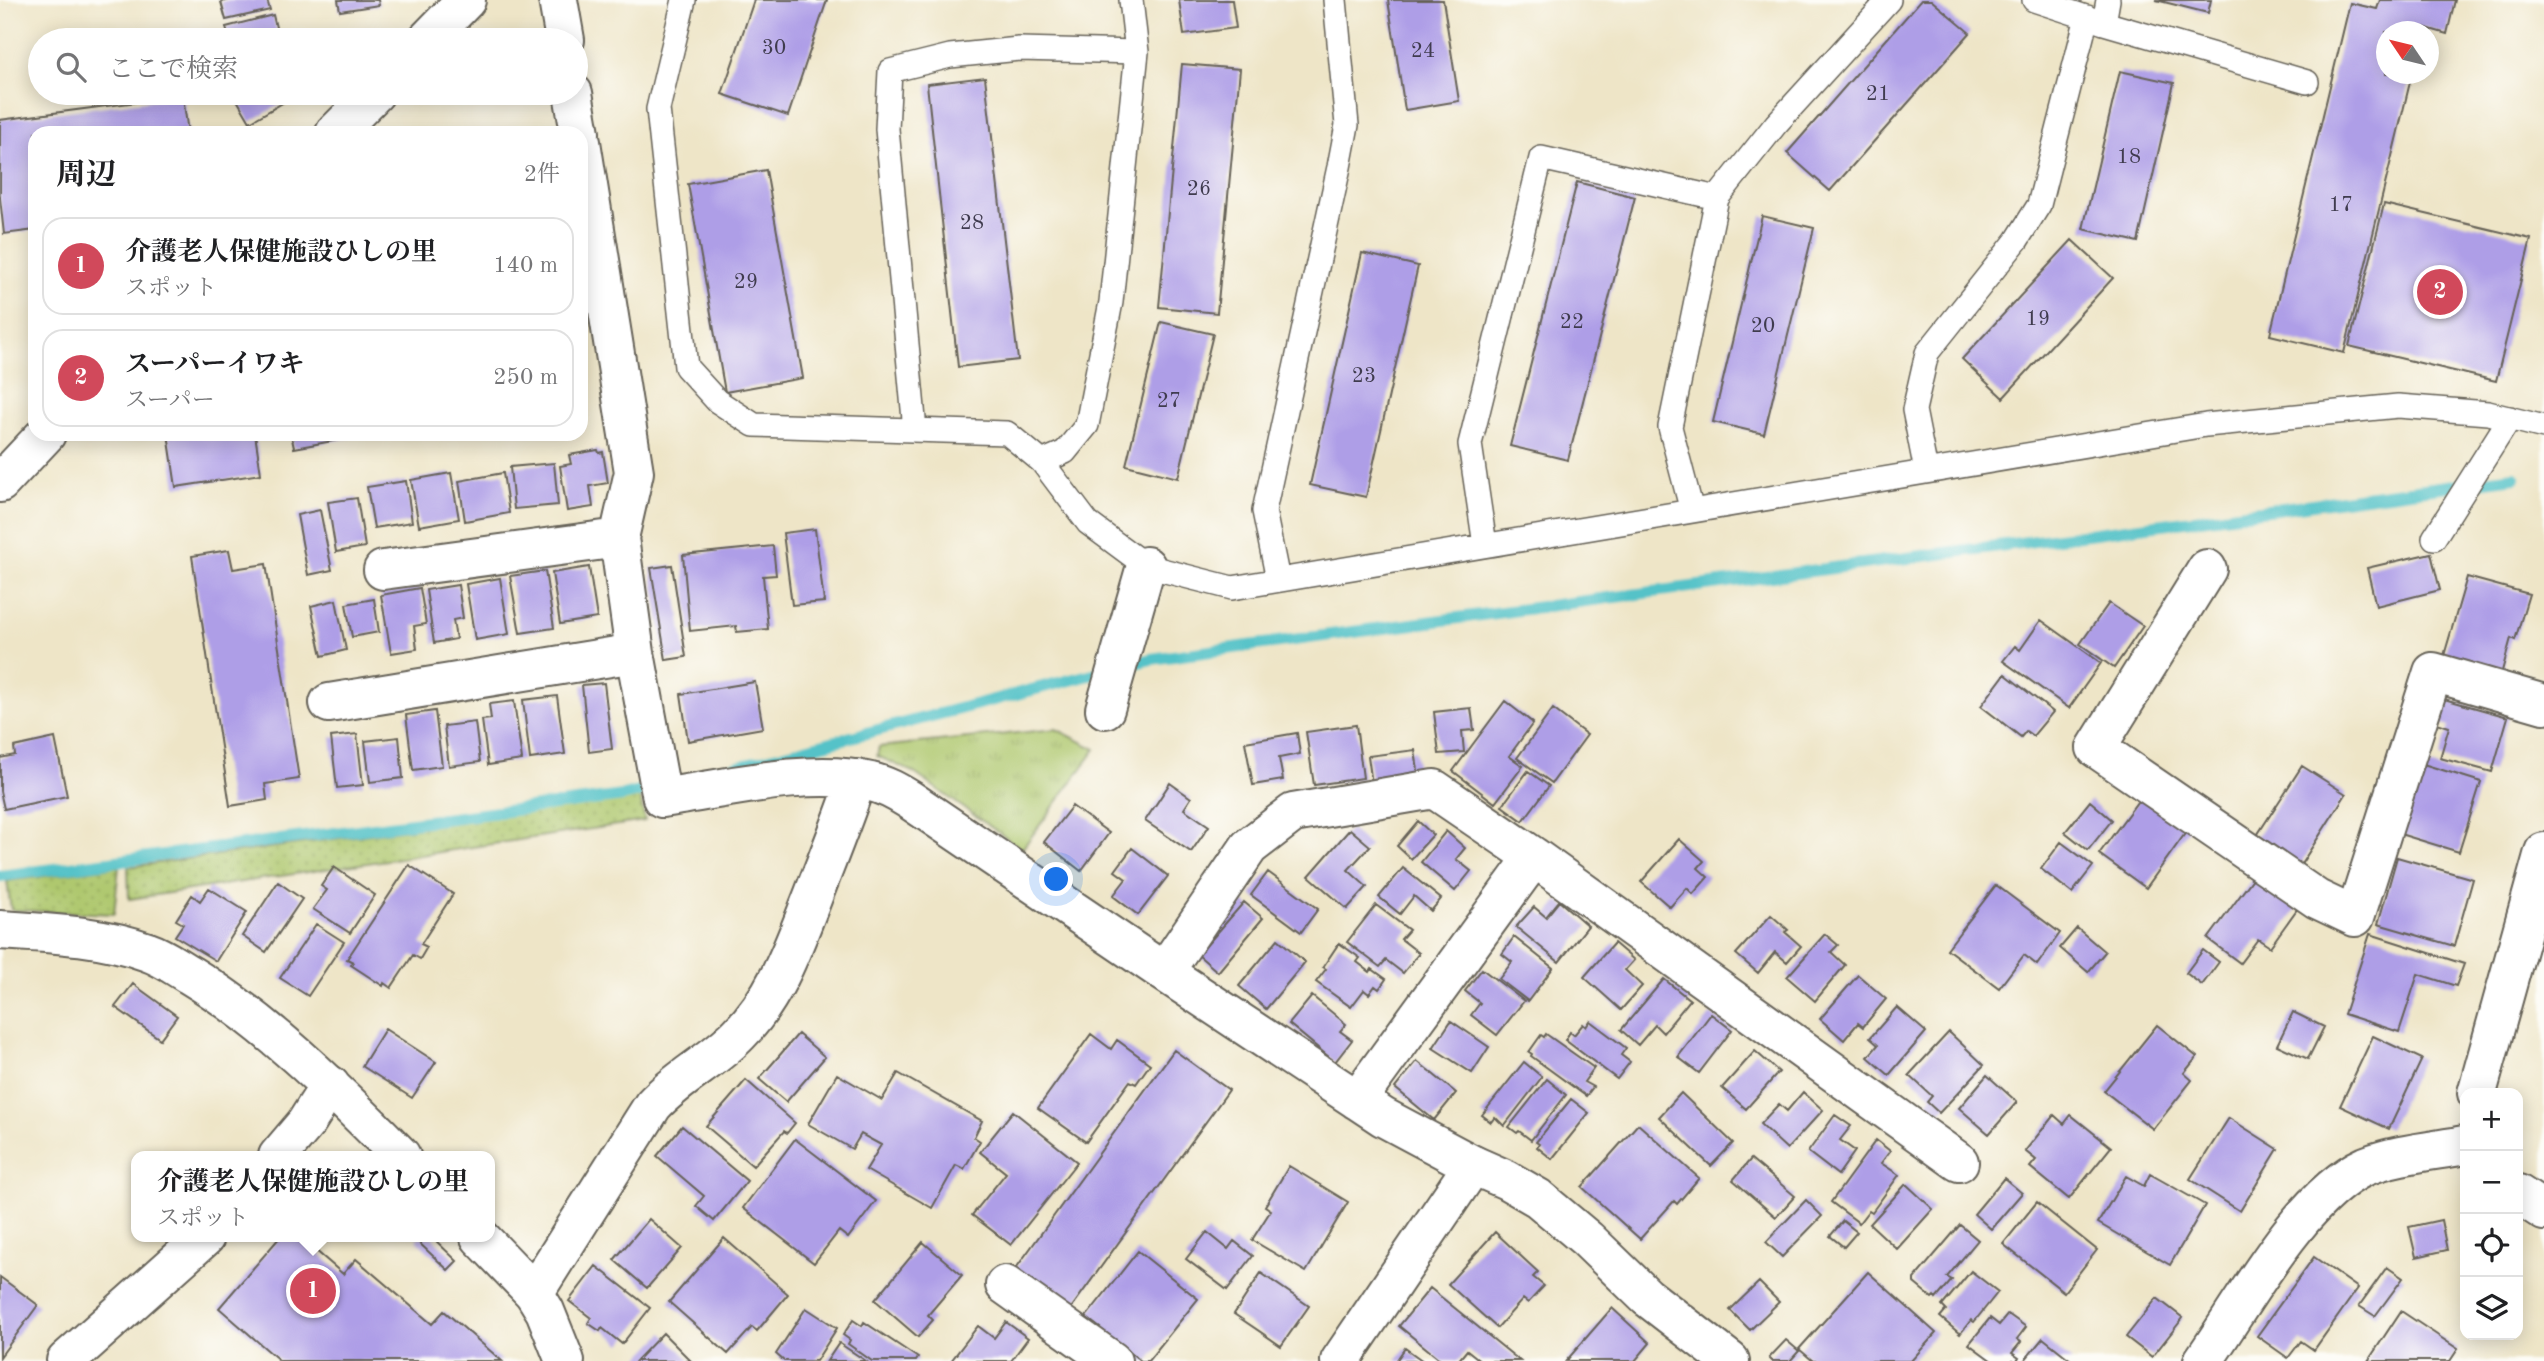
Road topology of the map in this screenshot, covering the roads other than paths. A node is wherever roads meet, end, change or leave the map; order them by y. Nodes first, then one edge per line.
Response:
1 (466, 0) edge
2 (558, 0) edge
3 (684, 0) edge
4 (1131, 0) edge
5 (1335, 0) edge
6 (1889, 0) edge
7 (2034, 0) edge
8 (2108, 0) edge
9 (2095, 20) junction
10 (439, 28) edge
11 (563, 28) edge
12 (1137, 52) junction
13 (2307, 82) dead end
14 (363, 105) edge
15 (575, 105) edge
16 (342, 126) edge
17 (579, 126) edge
18 (1717, 198) junction
19 (588, 227) edge
20 (592, 276) edge
21 (2510, 418) junction
22 (2544, 427) edge
23 (915, 430) junction
24 (40, 441) edge
25 (1042, 462) junction
26 (1926, 471) junction
27 (0, 483) edge
28 (1692, 511) junction
29 (619, 538) junction
30 (2434, 538) dead end
31 (1485, 545) junction
32 (1146, 566) junction
33 (2207, 569) dead end
34 (383, 570) dead end
35 (1278, 580) junction
36 (635, 653) junction
37 (329, 703) dead end
38 (2544, 704) edge
39 (1105, 709) dead end
40 (857, 779) junction
41 (2544, 852) edge
42 (1534, 858) junction
43 (0, 927) edge
44 (1164, 972) junction
45 (330, 1085) junction
46 (2478, 1088) edge
47 (1357, 1100) junction
48 (2460, 1146) edge
49 (282, 1151) edge
50 (396, 1151) edge
51 (1959, 1162) dead end
52 (1473, 1165) junction
53 (2523, 1197) edge
54 (2544, 1211) edge
55 (199, 1242) edge
56 (485, 1242) edge
57 (1005, 1285) dead end
58 (534, 1293) junction
59 (66, 1361) edge
60 (565, 1361) edge
61 (1112, 1361) edge
62 (1340, 1361) edge
63 (1730, 1361) edge
64 (2203, 1361) edge

1 - 10 street
2 - 11 street
3 - 23 lane
4 - 12 lane
5 - 35 lane
6 - 18 lane
7 - 9 lane
8 - 9 lane
9 - 13 lane
9 - 26 lane
12 - 23 lane
12 - 25 lane
14 - 16 street
15 - 17 street
18 - 28 lane
18 - 31 lane
19 - 20 street
20 - 29 street
21 - 22 lane
21 - 26 lane
21 - 30 lane
23 - 25 lane
24 - 27 street
25 - 32 lane
26 - 28 lane
28 - 31 lane
29 - 34 street
29 - 36 street
31 - 35 lane
32 - 35 lane
32 - 39 street
33 - 38 street
36 - 37 street
36 - 40 street
40 - 44 street
40 - 58 street
41 - 46 street
42 - 44 street
42 - 47 street
42 - 51 street
43 - 45 street
44 - 47 street
45 - 49 street
45 - 50 street
47 - 52 street
48 - 64 street
52 - 62 street
52 - 63 street
53 - 54 street
55 - 59 street
56 - 58 street
57 - 61 street
58 - 60 street

